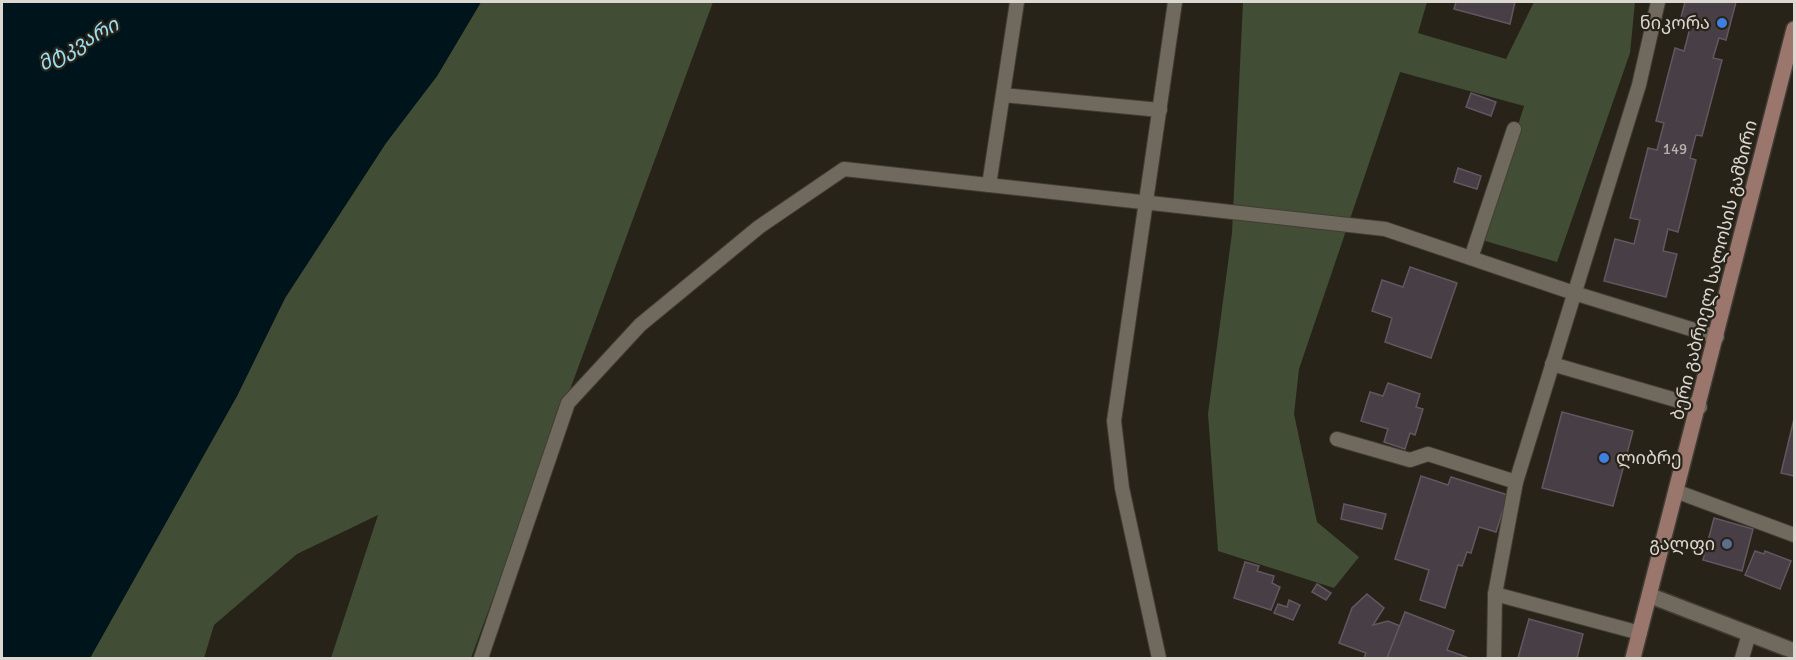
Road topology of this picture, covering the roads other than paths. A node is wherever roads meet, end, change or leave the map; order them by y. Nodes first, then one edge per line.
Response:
1 (1017, 2) edge
2 (1174, 2) edge
3 (1658, 2) edge
4 (1794, 29) edge
5 (1003, 95) junction
6 (1160, 110) junction
7 (1514, 129) dead end
8 (989, 185) junction
9 (1147, 202) junction
10 (1471, 258) junction
11 (1574, 293) junction
12 (1717, 337) junction
13 (1552, 364) junction
14 (1700, 406) junction
15 (1336, 439) dead end
16 (1516, 482) junction
17 (1678, 492) junction
18 (1794, 535) edge
19 (1495, 594) junction
20 (1651, 596) junction
21 (1640, 633) junction
22 (1749, 634) junction
23 (1794, 651) edge
24 (481, 658) edge
25 (1159, 658) edge
26 (1494, 658) edge
27 (1633, 658) edge
28 (1742, 658) edge

1 - 5 lane
2 - 6 lane
3 - 11 lane
4 - 12 main road, ბერი გაბრიელ სალოსის გამზირი
5 - 6 lane
5 - 8 lane
6 - 9 lane
7 - 10 lane
8 - 9 lane
8 - 24 lane
9 - 10 lane
9 - 25 lane
10 - 11 lane
11 - 12 lane
11 - 13 lane
12 - 14 main road, ბერი გაბრიელ სალოსის გამზირი
13 - 14 lane
13 - 16 lane
14 - 17 main road, ბერი გაბრიელ სალოსის გამზირი
15 - 16 lane
16 - 19 lane
17 - 18 lane
17 - 20 main road, ბერი გაბრიელ სალოსის გამზირი
19 - 21 lane
19 - 26 lane
20 - 21 main road, ბერი გაბრიელ სალოსის გამზირი
20 - 22 street
21 - 27 main road, ბერი გაბრიელ სალოსის გამზირი
22 - 23 street
22 - 28 lane

